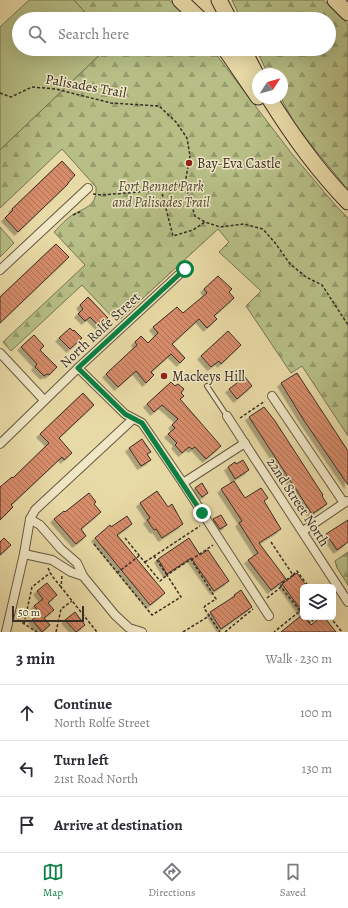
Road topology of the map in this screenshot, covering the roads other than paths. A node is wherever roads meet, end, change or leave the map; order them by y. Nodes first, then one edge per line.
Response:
1 (180, 0) edge
2 (219, 0) edge
3 (335, 0) edge
4 (193, 12) edge
5 (225, 12) edge
6 (348, 13) edge
7 (230, 56) edge
8 (247, 56) edge
9 (253, 68) edge
10 (252, 88) edge
11 (263, 104) edge
12 (273, 104) edge
13 (318, 167) junction
14 (88, 188) road end
15 (348, 202) edge
16 (185, 269) dead end
17 (0, 270) edge
18 (0, 353) edge
19 (78, 368) junction
20 (207, 386) dead end
21 (272, 396) road end
22 (44, 400) junction
23 (227, 416) joint
24 (134, 419) junction
25 (245, 443) junction
26 (0, 444) edge
27 (183, 483) junction
28 (346, 502) edge
29 (30, 519) junction
30 (303, 531) junction
31 (24, 554) junction
32 (83, 576) junction
33 (348, 602) edge
34 (269, 616) dead end
35 (6, 632) edge
36 (142, 632) edge

1 - 4 highway
2 - 5 highway
3 - 6 highway
7 - 10 highway
8 - 9 highway
11 - 13 highway
12 - 13 highway
13 - 15 highway
14 - 17 street
16 - 19 street, North Rolfe Street
18 - 22 street
19 - 22 street, North Rolfe Street
19 - 24 street
20 - 23 lane
21 - 28 street
22 - 26 street, North Rolfe Street
23 - 25 street, 22nd Street North
24 - 27 street
24 - 29 street
25 - 27 street
25 - 30 street, 22nd Street North
27 - 34 street
28 - 30 street
29 - 31 street
29 - 32 street
30 - 33 street, 22nd Street North
31 - 32 street
31 - 35 street
32 - 36 street

